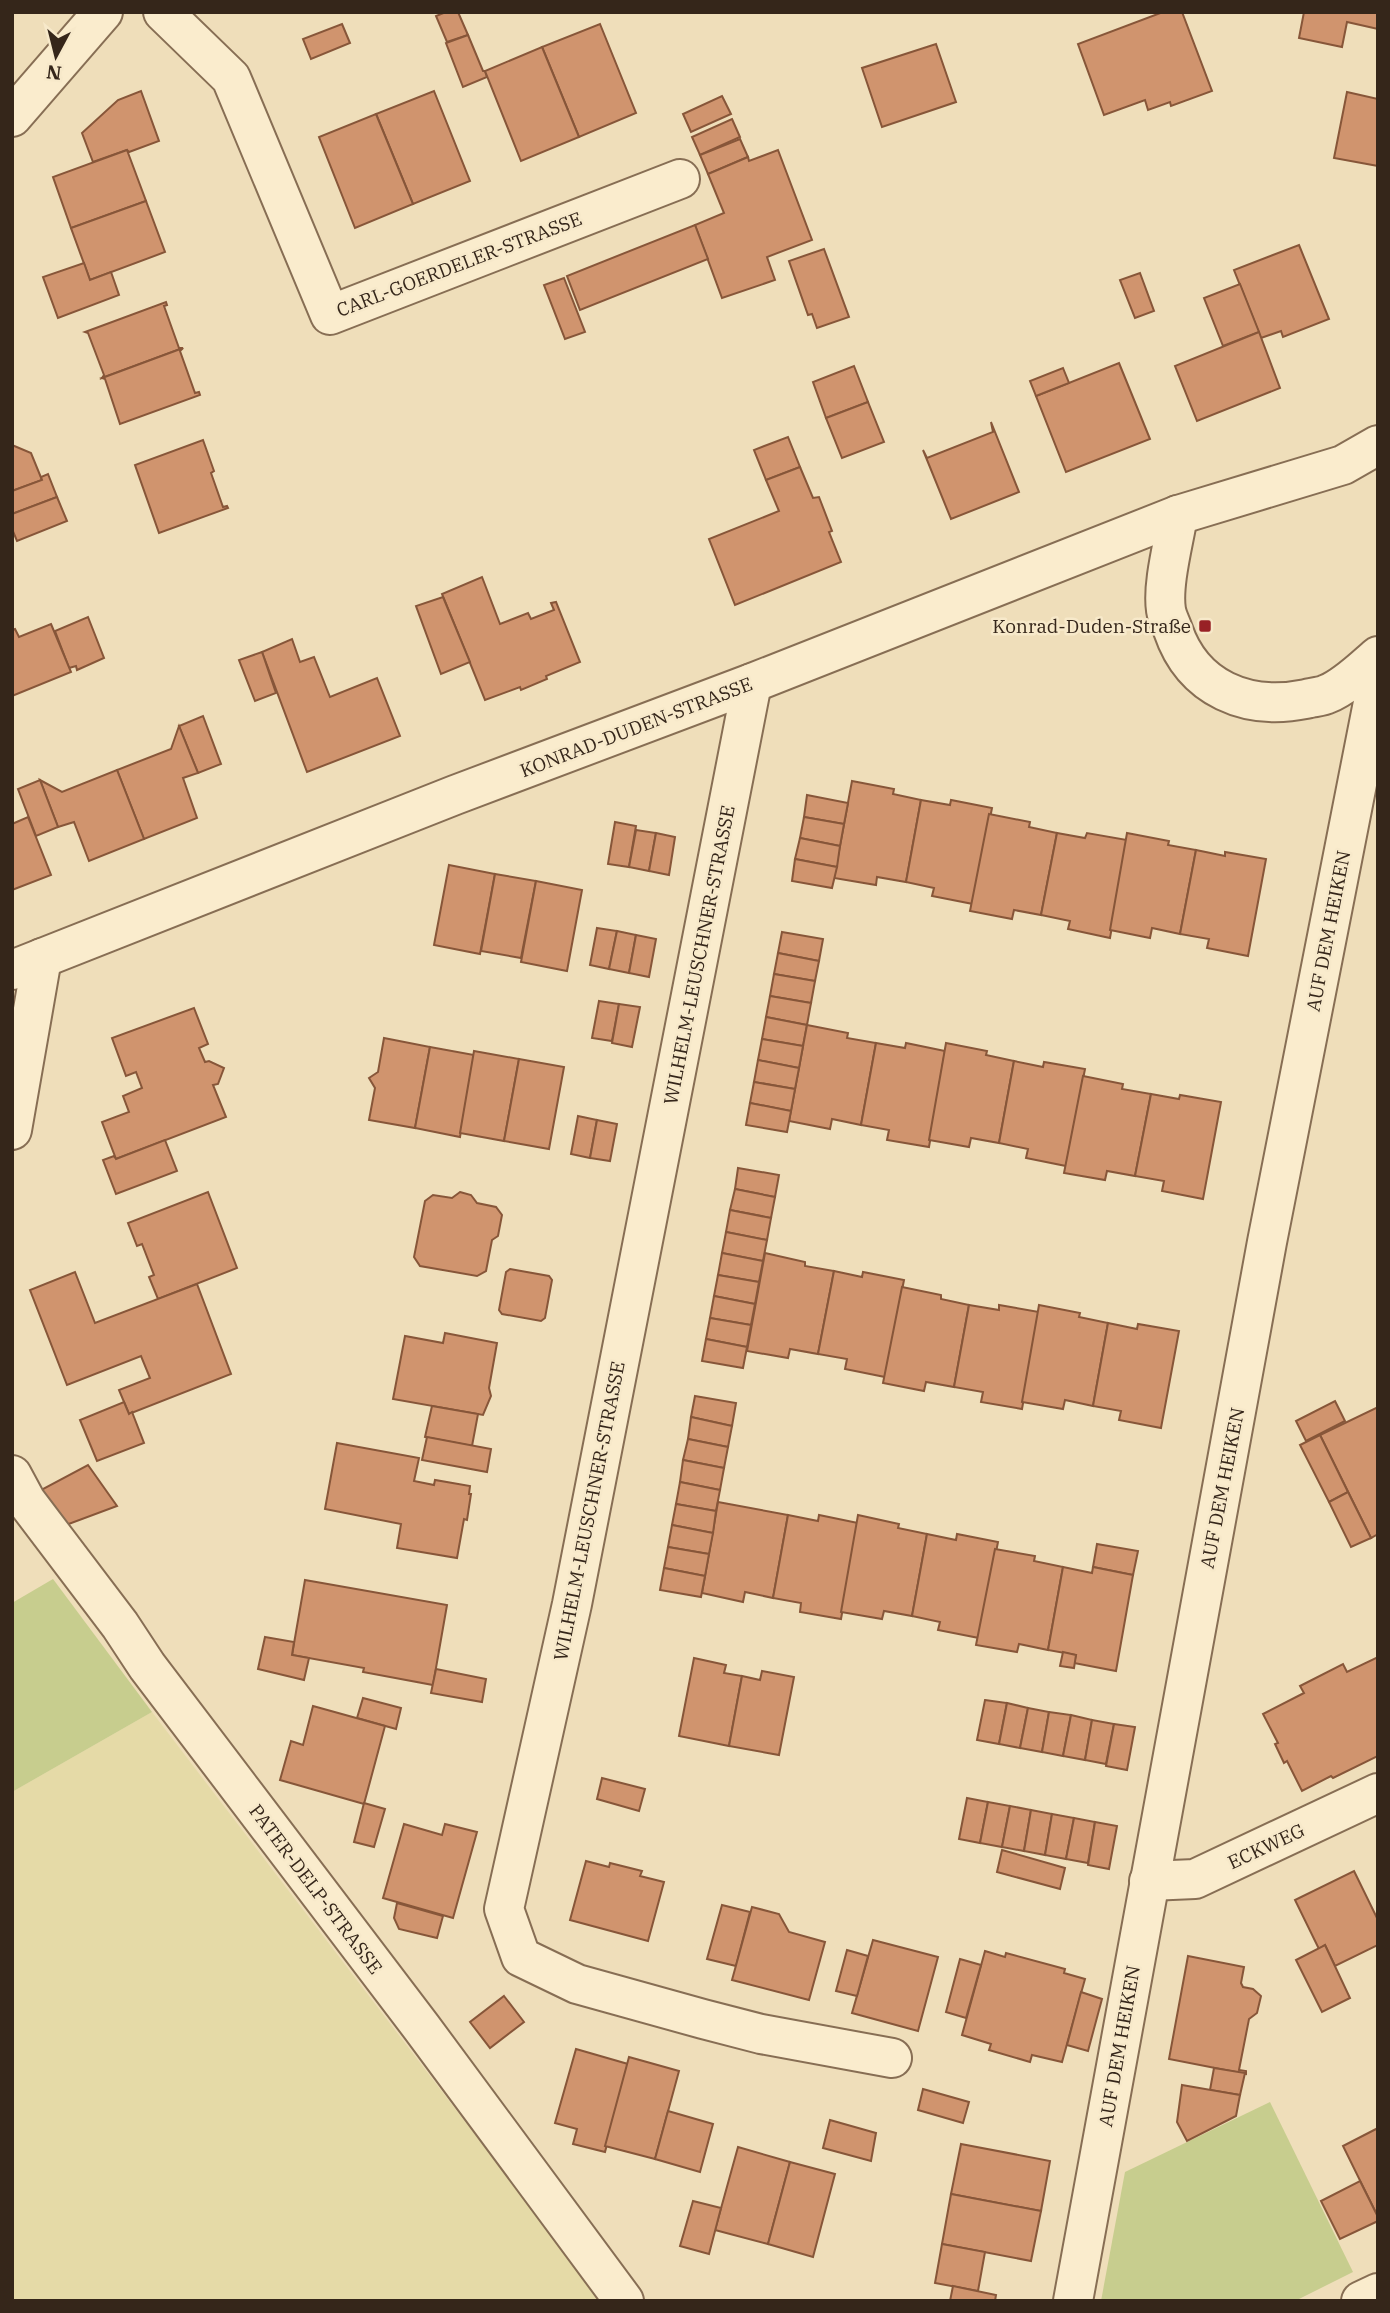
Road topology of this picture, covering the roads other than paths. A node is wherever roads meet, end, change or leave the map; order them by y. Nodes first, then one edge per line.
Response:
1 (103, 12) edge
2 (163, 12) edge
3 (12, 117) edge
4 (680, 179) dead end
5 (1378, 445) edge
6 (1178, 515) junction
7 (1378, 656) edge
8 (1378, 677) edge
9 (751, 683) junction
10 (27, 964) edge
11 (12, 1130) edge
12 (12, 1475) edge
13 (1378, 1793) edge
14 (1149, 1881) junction
15 (892, 2058) dead end
16 (1378, 2292) edge
17 (624, 2301) edge
18 (1073, 2301) edge
19 (1361, 2301) edge

1 - 3 street
2 - 4 street, CARL-GOERDELER-STRASSE
5 - 6 street, KONRAD-DUDEN-STRASSE
6 - 7 street
6 - 9 street, KONRAD-DUDEN-STRASSE
8 - 14 street, AUF DEM HEIKEN
9 - 10 street, KONRAD-DUDEN-STRASSE
9 - 15 street, WILHELM-LEUSCHNER-STRASSE
10 - 11 street
12 - 17 street, PATER-DELP-STRASSE
13 - 14 street, ECKWEG
14 - 18 street, AUF DEM HEIKEN
16 - 19 street

